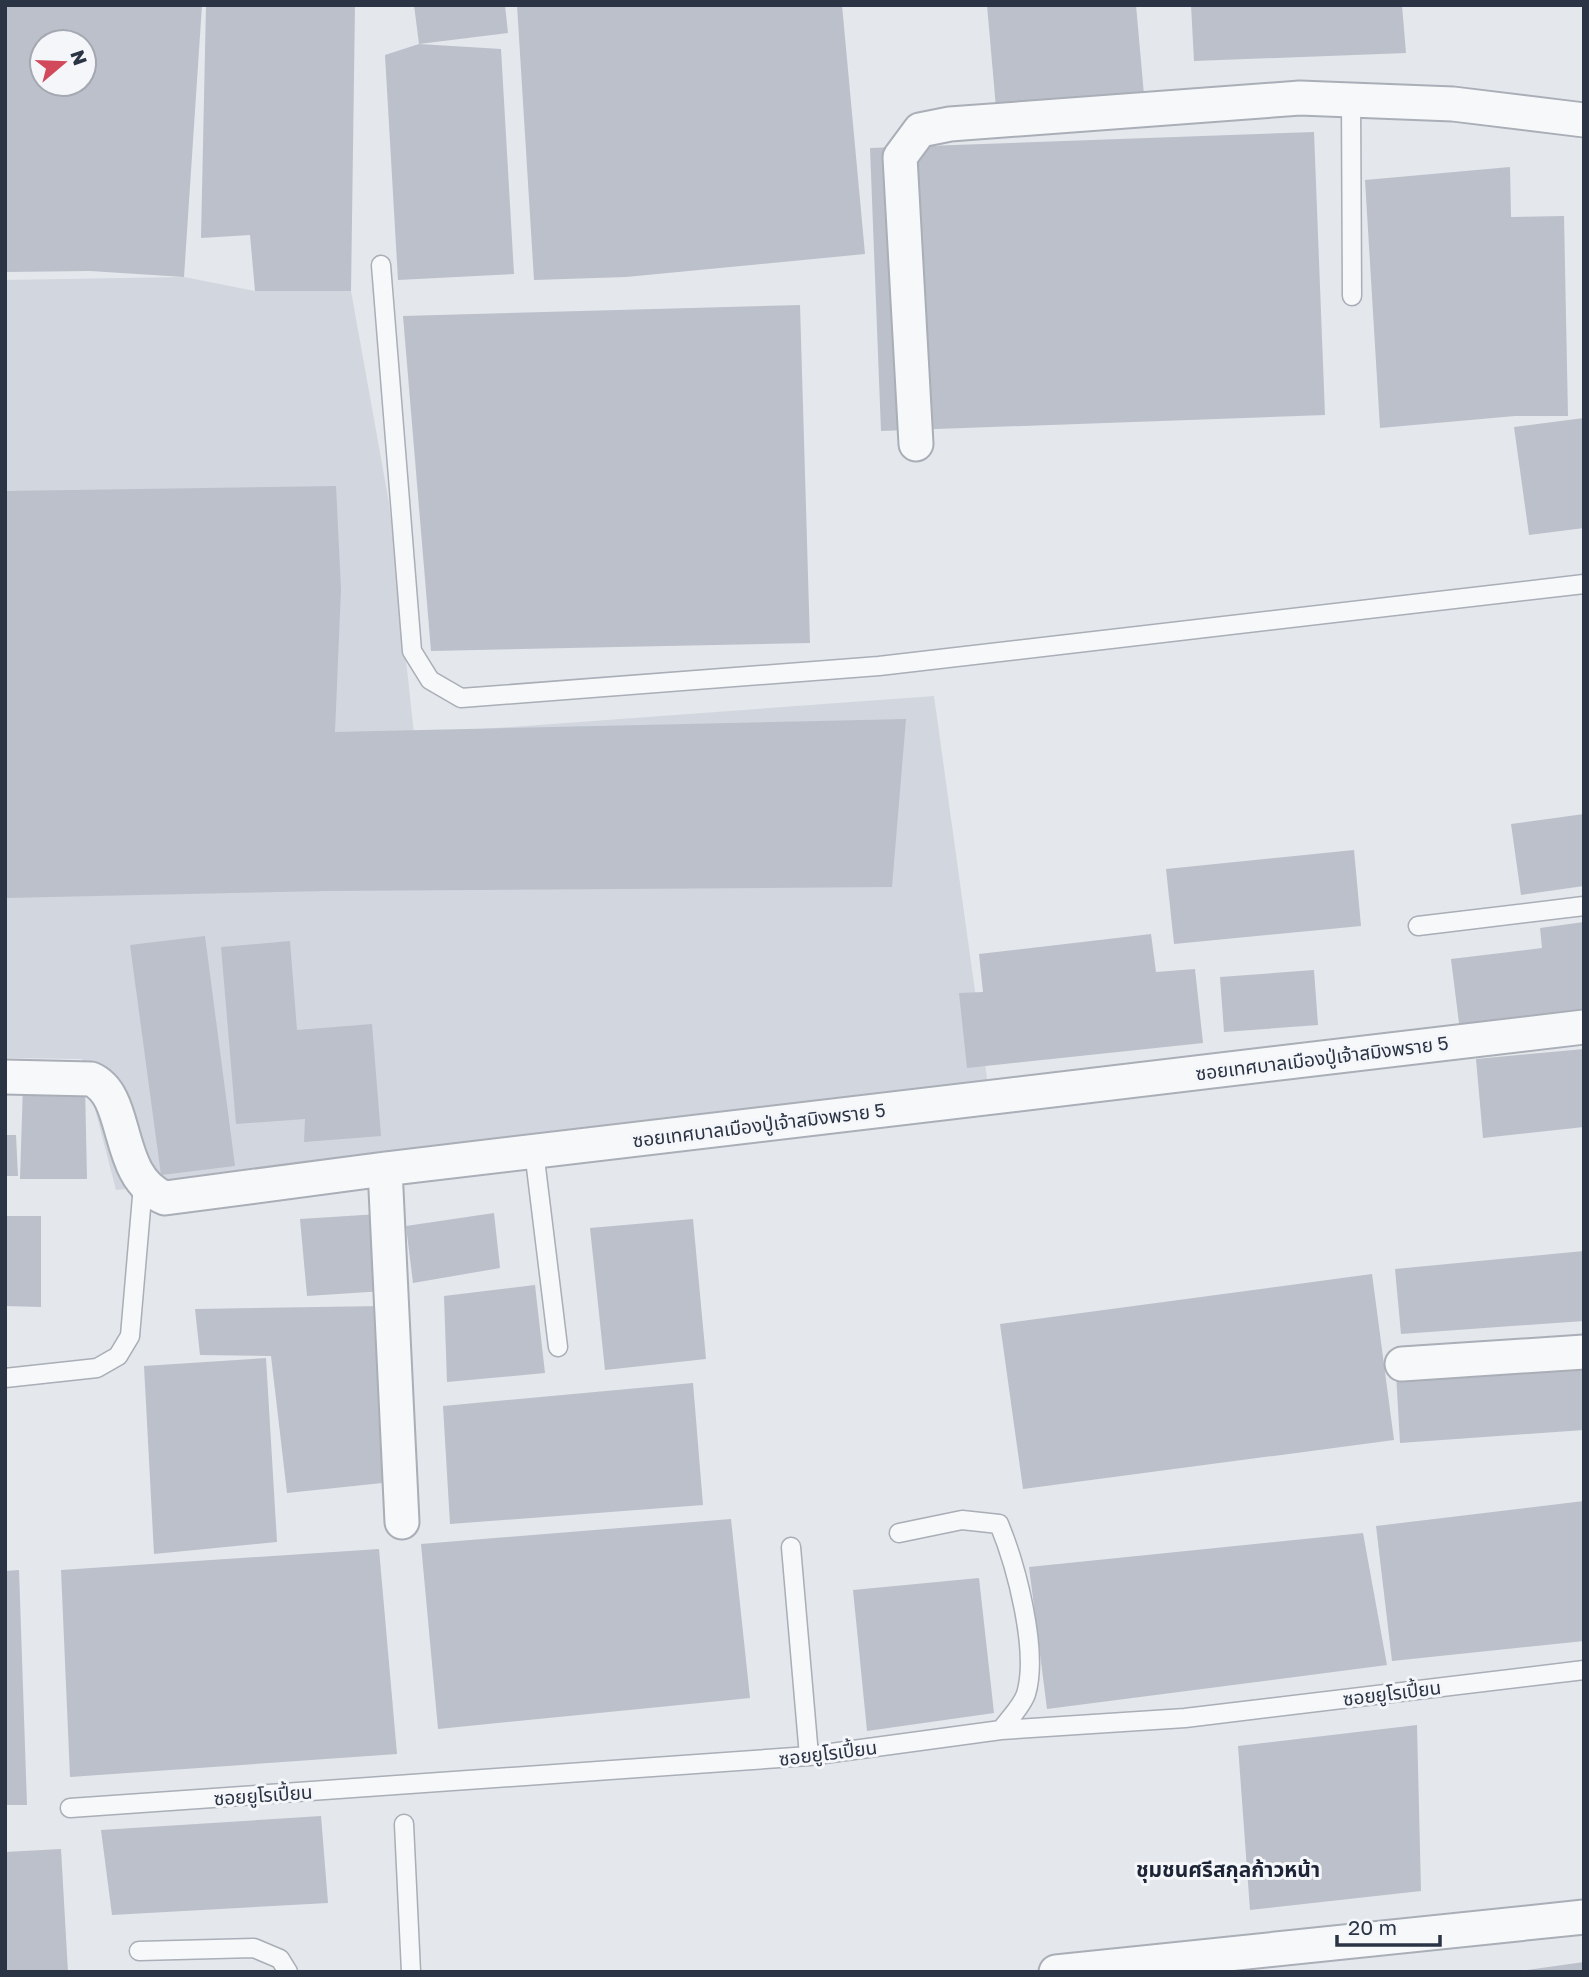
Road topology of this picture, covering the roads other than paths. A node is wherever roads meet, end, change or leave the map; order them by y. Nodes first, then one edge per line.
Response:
1 (1351, 100) junction
2 (1584, 120) edge
3 (381, 265) dead end
4 (1352, 296) dead end
5 (916, 444) dead end
6 (1584, 583) edge
7 (1584, 906) edge
8 (1418, 926) dead end
9 (1584, 1027) edge
10 (5, 1077) edge
11 (534, 1151) junction
12 (385, 1168) junction
13 (143, 1185) junction
14 (558, 1347) dead end
15 (1584, 1352) edge
16 (1402, 1364) dead end
17 (5, 1378) edge
18 (402, 1522) dead end
19 (898, 1533) dead end
20 (791, 1547) dead end
21 (1584, 1670) edge
22 (1001, 1730) junction
23 (809, 1756) junction
24 (70, 1808) dead end
25 (404, 1824) dead end
26 (1584, 1917) edge
27 (139, 1951) dead end
28 (288, 1972) edge
29 (411, 1972) edge
30 (1056, 1972) edge

1 - 2 street
1 - 4 lane
1 - 5 street
3 - 6 lane
7 - 8 lane
9 - 11 street, ซอยเทศบาลเมืองปู่เจ้าสมิงพราย 5
10 - 13 street
11 - 12 street, ซอยเทศบาลเมืองปู่เจ้าสมิงพราย 5
11 - 14 lane
12 - 13 street, ซอยเทศบาลเมืองปู่เจ้าสมิงพราย 5
12 - 18 street
13 - 17 lane
15 - 16 street
19 - 22 lane
20 - 23 lane
21 - 22 lane, ซอยยูโรเปี้ยน
22 - 23 lane, ซอยยูโรเปี้ยน
23 - 24 lane, ซอยยูโรเปี้ยน
25 - 29 lane
26 - 30 street
27 - 28 lane

